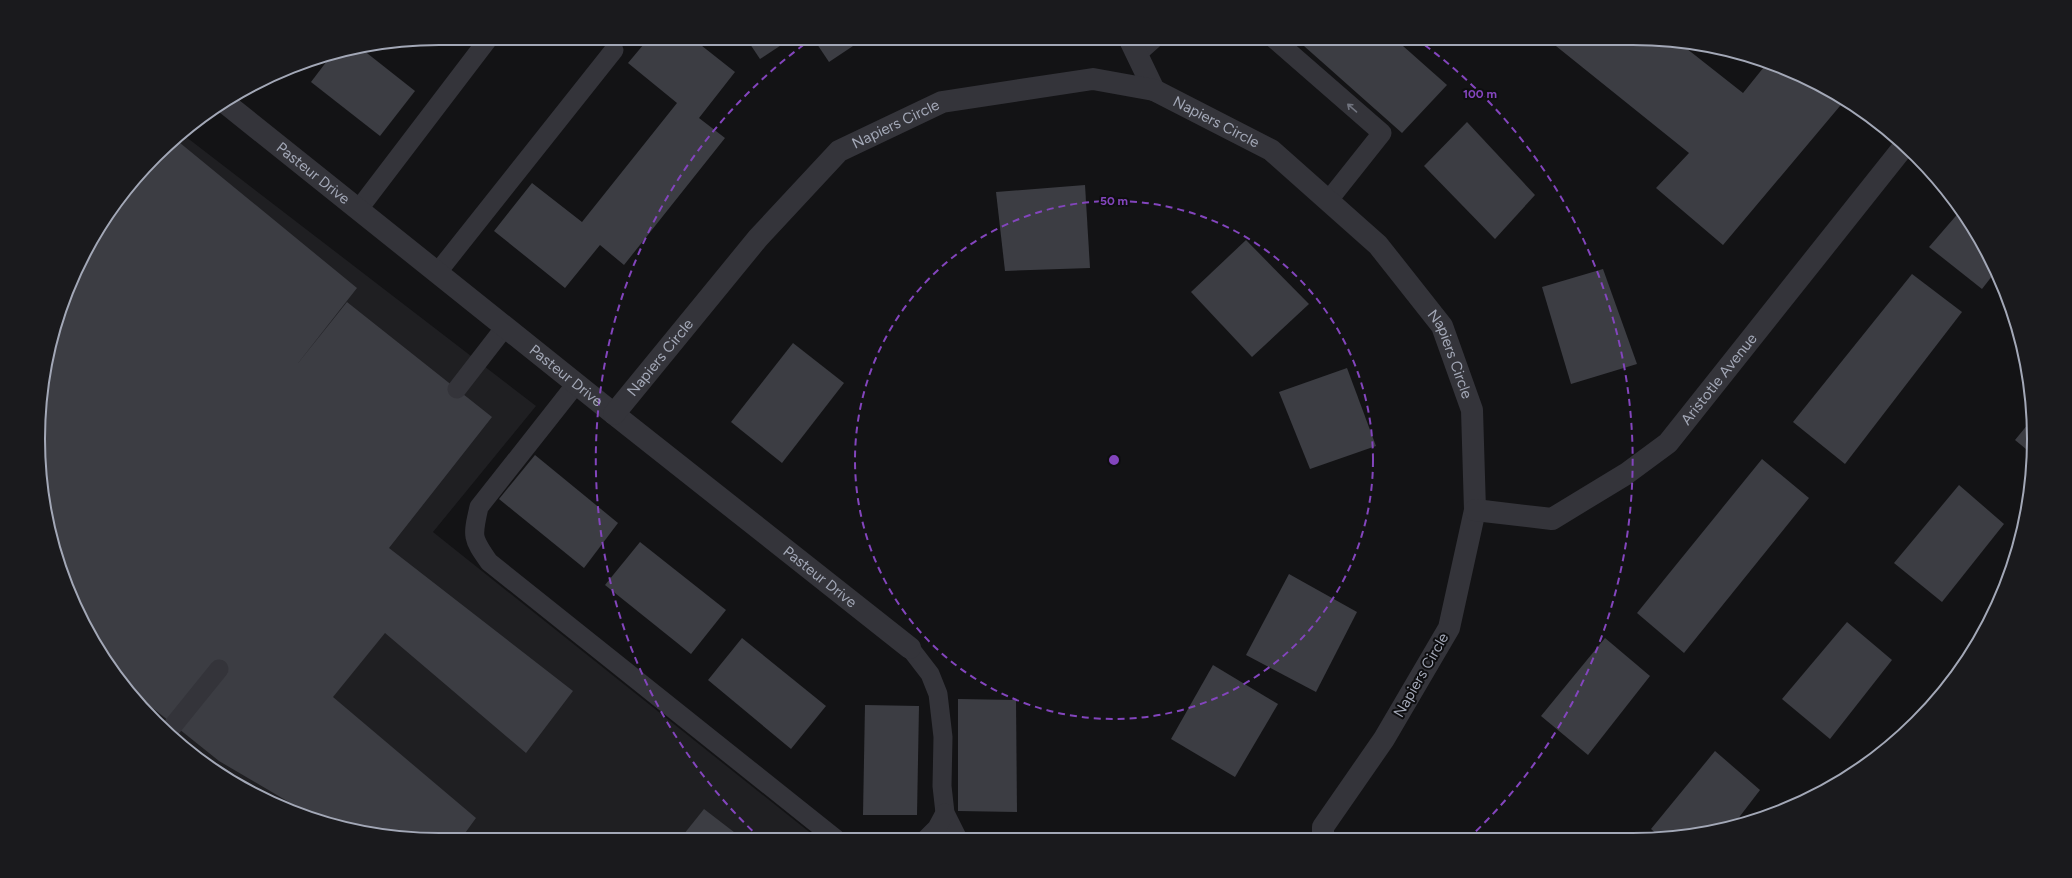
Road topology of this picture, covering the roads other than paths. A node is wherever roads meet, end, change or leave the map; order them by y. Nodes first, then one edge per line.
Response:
1 (484, 45) edge
2 (1281, 45) edge
3 (1133, 46) edge
4 (614, 50) dead end
5 (1154, 90) junction
6 (229, 106) edge
7 (1901, 150) edge
8 (1328, 201) junction
9 (358, 210) junction
10 (437, 273) junction
11 (505, 327) junction
12 (576, 384) junction
13 (457, 389) dead end
14 (614, 414) junction
15 (1475, 510) junction
16 (910, 648) joint
17 (219, 669) dead end
18 (171, 728) edge
19 (945, 813) junction
20 (828, 833) edge
21 (932, 833) edge
22 (955, 833) edge
23 (1323, 833) edge

1 - 9 lane
8 -> 2 lane
3 - 5 street
4 - 10 lane
5 - 8 street, Napiers Circle
5 - 14 street, Napiers Circle
6 - 9 street, Pasteur Drive
7 - 15 street, Aristotle Avenue
8 - 15 street, Napiers Circle
9 - 10 street, Pasteur Drive
10 - 11 street, Pasteur Drive
11 - 12 street, Pasteur Drive
11 - 13 lane
12 - 14 street, Pasteur Drive
12 - 20 lane
14 - 16 street, Pasteur Drive
15 - 23 street, Napiers Circle
16 - 19 lane
17 - 18 lane
19 - 21 lane
19 - 22 lane

